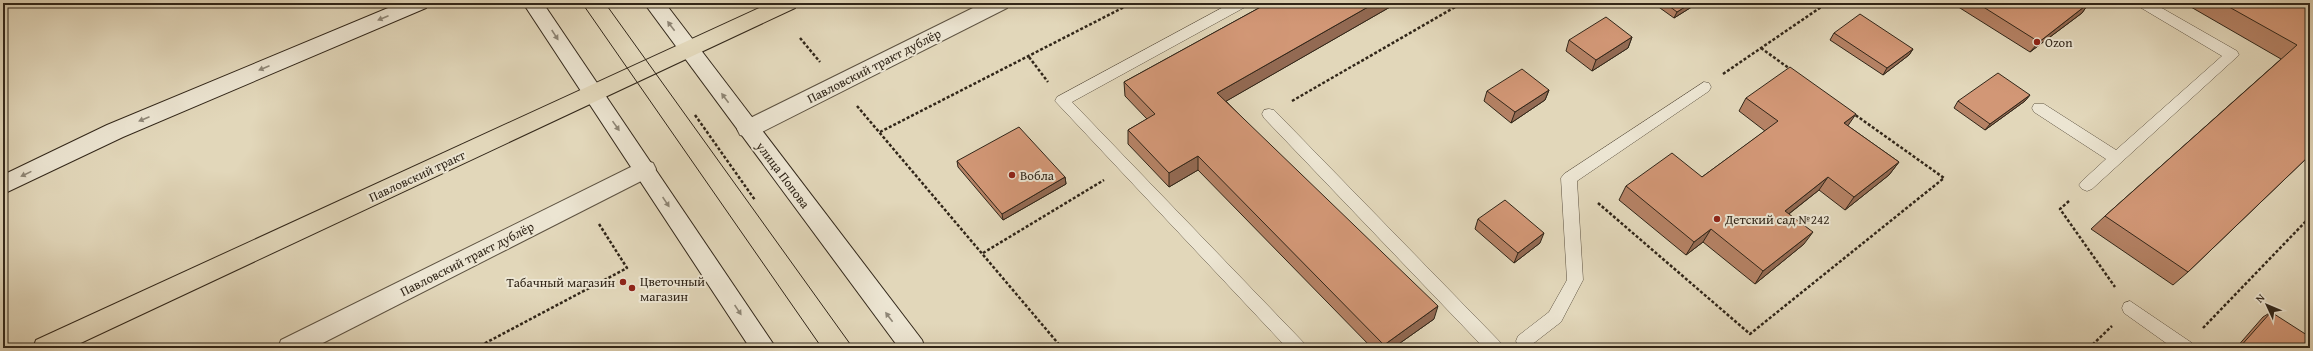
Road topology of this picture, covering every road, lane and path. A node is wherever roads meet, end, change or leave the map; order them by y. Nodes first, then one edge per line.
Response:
1 (419, 3) edge
2 (533, 3) edge
3 (654, 3) edge
4 (788, 3) edge
5 (1000, 3) edge
6 (1132, 3) edge
7 (1242, 3) edge
8 (1462, 3) edge
9 (1827, 3) edge
10 (2143, 3) edge
11 (800, 38) dead end
12 (1761, 48) junction
13 (688, 50) junction
14 (1029, 57) junction
15 (1792, 70) edge
16 (839, 84) junction
17 (1704, 87) joint
18 (594, 94) junction
19 (1062, 101) junction
20 (2039, 108) dead end
21 (1849, 111) edge
22 (1269, 114) joint
23 (695, 115) dead end
24 (748, 129) junction
25 (880, 132) junction
26 (2117, 158) junction
27 (1125, 167) junction
28 (645, 170) junction
29 (1569, 178) junction
30 (3, 185) edge
31 (2087, 185) joint
32 (585, 200) junction
33 (755, 200) dead end
34 (2310, 217) edge
35 (983, 253) junction
36 (2130, 308) junction
37 (1524, 346) edge
38 (45, 348) edge
39 (290, 348) edge
40 (476, 348) edge
41 (764, 348) edge
42 (913, 348) edge
43 (1062, 348) edge
44 (1298, 348) edge
45 (1495, 348) edge
46 (2089, 348) edge
47 (2185, 348) edge

1 -> 30 main road
2 -> 18 main road
13 -> 3 main road, улица Попова
4 - 13 main road, Павловский тракт
5 - 16 main road, Павловский тракт дублёр
6 - 14 path
7 - 19 lane
8 - 22 path
9 - 12 path
10 - 26 lane
11 - 16 path
12 - 15 path
12 - 17 path
13 - 18 main road, Павловский тракт
24 -> 13 main road, улица Попова
14 - 19 path
14 - 25 path
16 - 24 main road, Павловский тракт дублёр
16 - 25 path
17 - 29 lane
18 -> 28 main road
18 - 38 main road, Павловский тракт
19 - 27 lane
20 - 26 lane
21 - 29 path
22 - 45 lane
23 - 33 path
42 -> 24 main road, улица Попова
25 - 35 path
26 - 31 lane
27 - 35 path
27 - 44 lane
28 - 32 main road, Павловский тракт дублёр
28 -> 41 main road
29 - 37 lane
31 - 36 path
32 - 39 main road, Павловский тракт дублёр
32 - 40 path
34 - 47 path
35 - 43 path
36 - 46 path
36 - 47 lane

